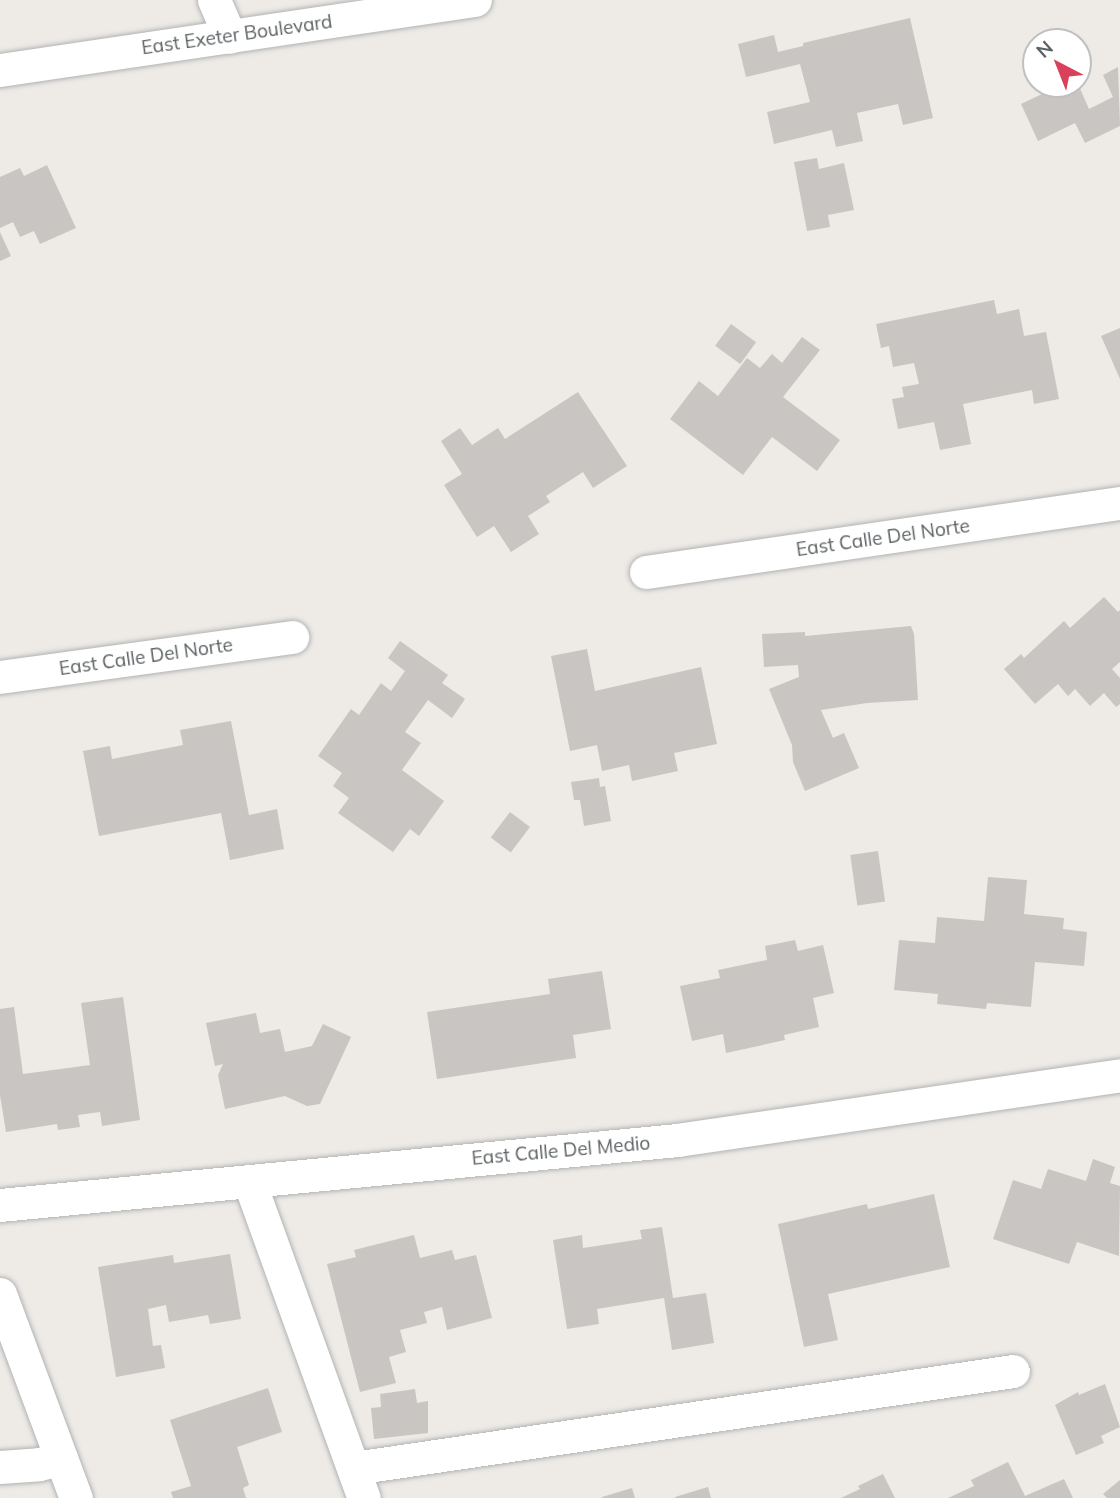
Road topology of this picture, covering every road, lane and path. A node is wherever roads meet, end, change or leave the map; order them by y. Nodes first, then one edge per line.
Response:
1 (215, 0) edge
2 (475, 0) edge
3 (230, 37) junction
4 (0, 70) edge
5 (1120, 503) edge
6 (646, 572) dead end
7 (292, 637) dead end
8 (0, 677) edge
9 (1120, 1075) edge
10 (249, 1181) junction
11 (0, 1205) edge
12 (0, 1294) edge
13 (1013, 1371) dead end
14 (61, 1459) junction
15 (0, 1467) edge
16 (359, 1483) edge
17 (76, 1498) edge

1 - 3 street
2 - 3 street, East Exeter Boulevard
3 - 4 street, East Exeter Boulevard
5 - 6 street, East Calle Del Norte
7 - 8 street, East Calle Del Norte
9 - 10 street, East Calle Del Medio
10 - 11 street, East Calle Del Medio
10 - 16 street
12 - 14 street
13 - 16 street
14 - 15 street
14 - 17 street

